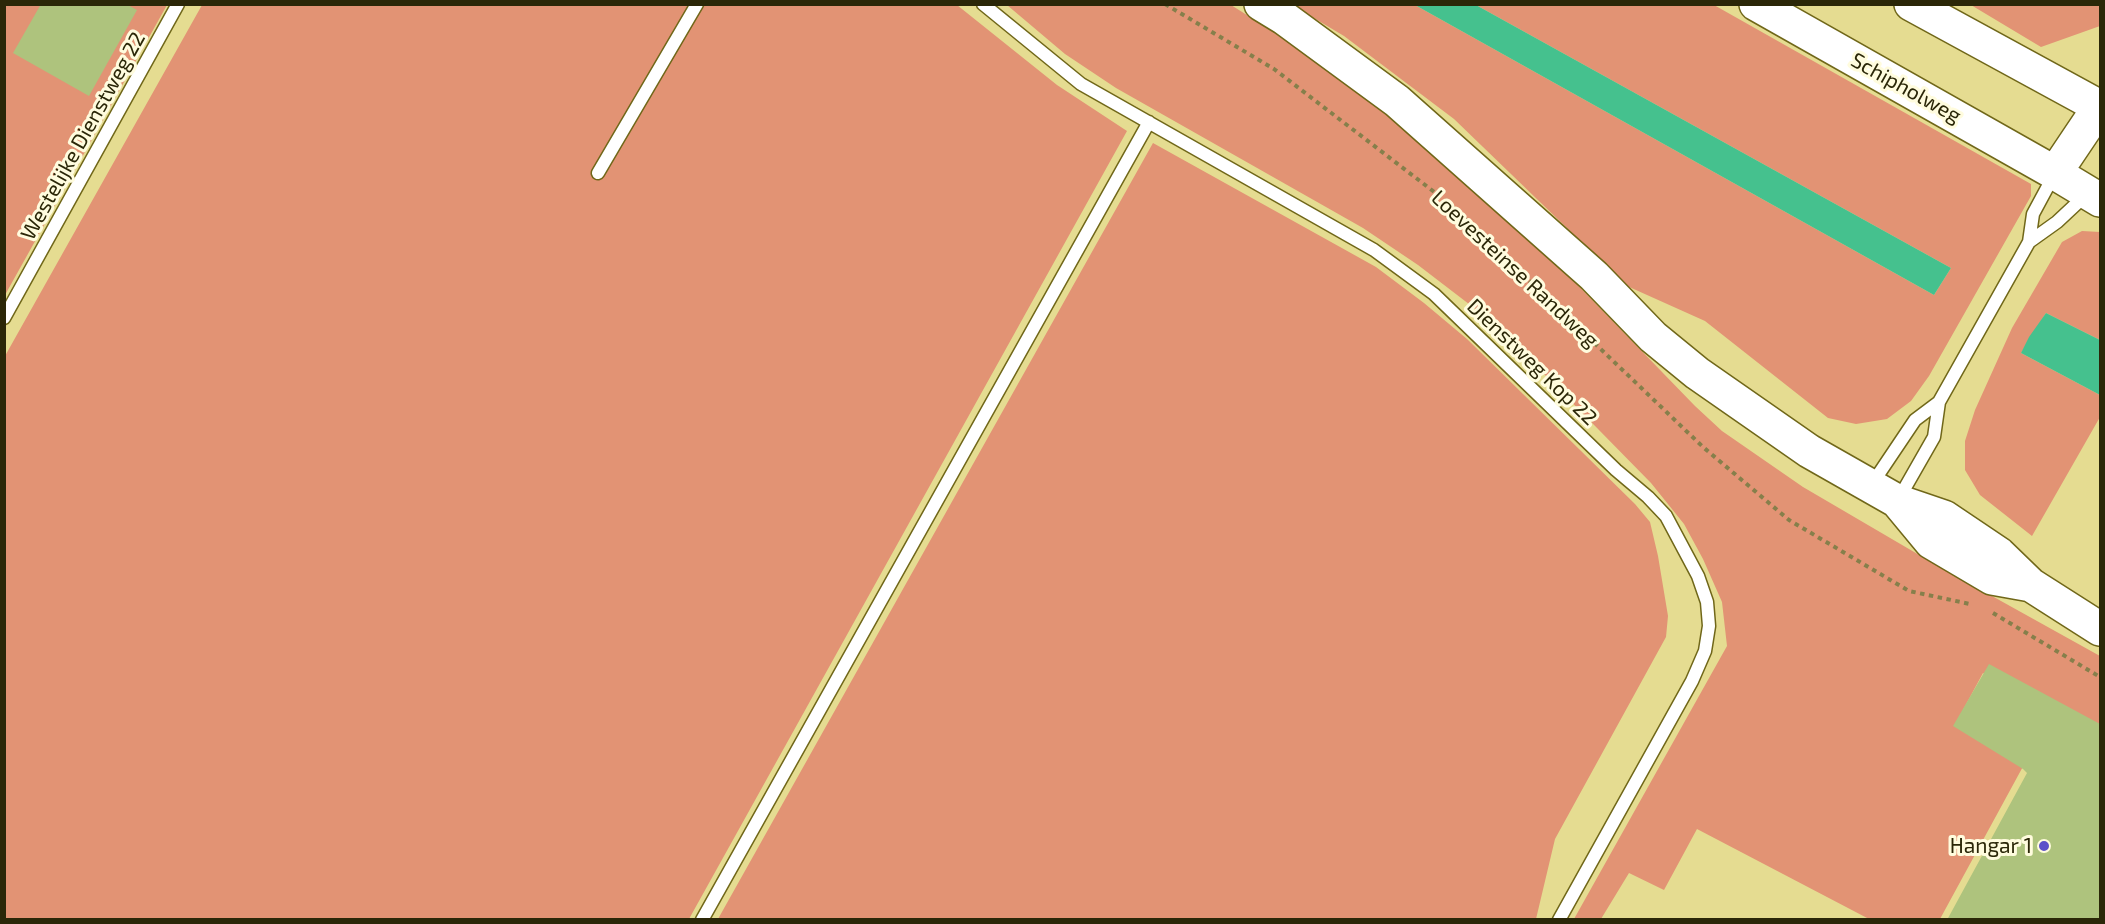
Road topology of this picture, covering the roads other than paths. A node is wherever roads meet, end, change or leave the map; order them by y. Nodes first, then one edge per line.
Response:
1 (178, 4) edge
2 (697, 4) edge
3 (983, 4) edge
4 (1261, 4) edge
5 (1756, 4) edge
6 (1911, 4) edge
7 (2100, 107) edge
8 (1149, 122) junction
9 (598, 173) dead end
10 (2055, 173) junction
11 (2096, 190) edge
12 (2029, 242) junction
13 (4, 318) edge
14 (1939, 402) junction
15 (1884, 494) junction
16 (2100, 629) edge
17 (702, 920) edge
18 (1559, 920) edge

1 - 13 lane, Westelijke Dienstweg 22
2 - 9 lane
3 - 8 lane, Dienstweg Kop 22
4 - 15 street
5 - 10 street, Schipholweg
6 - 7 street
7 - 10 street
8 - 17 lane
8 - 18 lane, Dienstweg Kop 22
10 - 11 street, Schipholweg
10 - 12 lane
11 - 12 lane
12 - 14 lane
14 - 15 lane
14 - 15 lane
15 - 16 street

